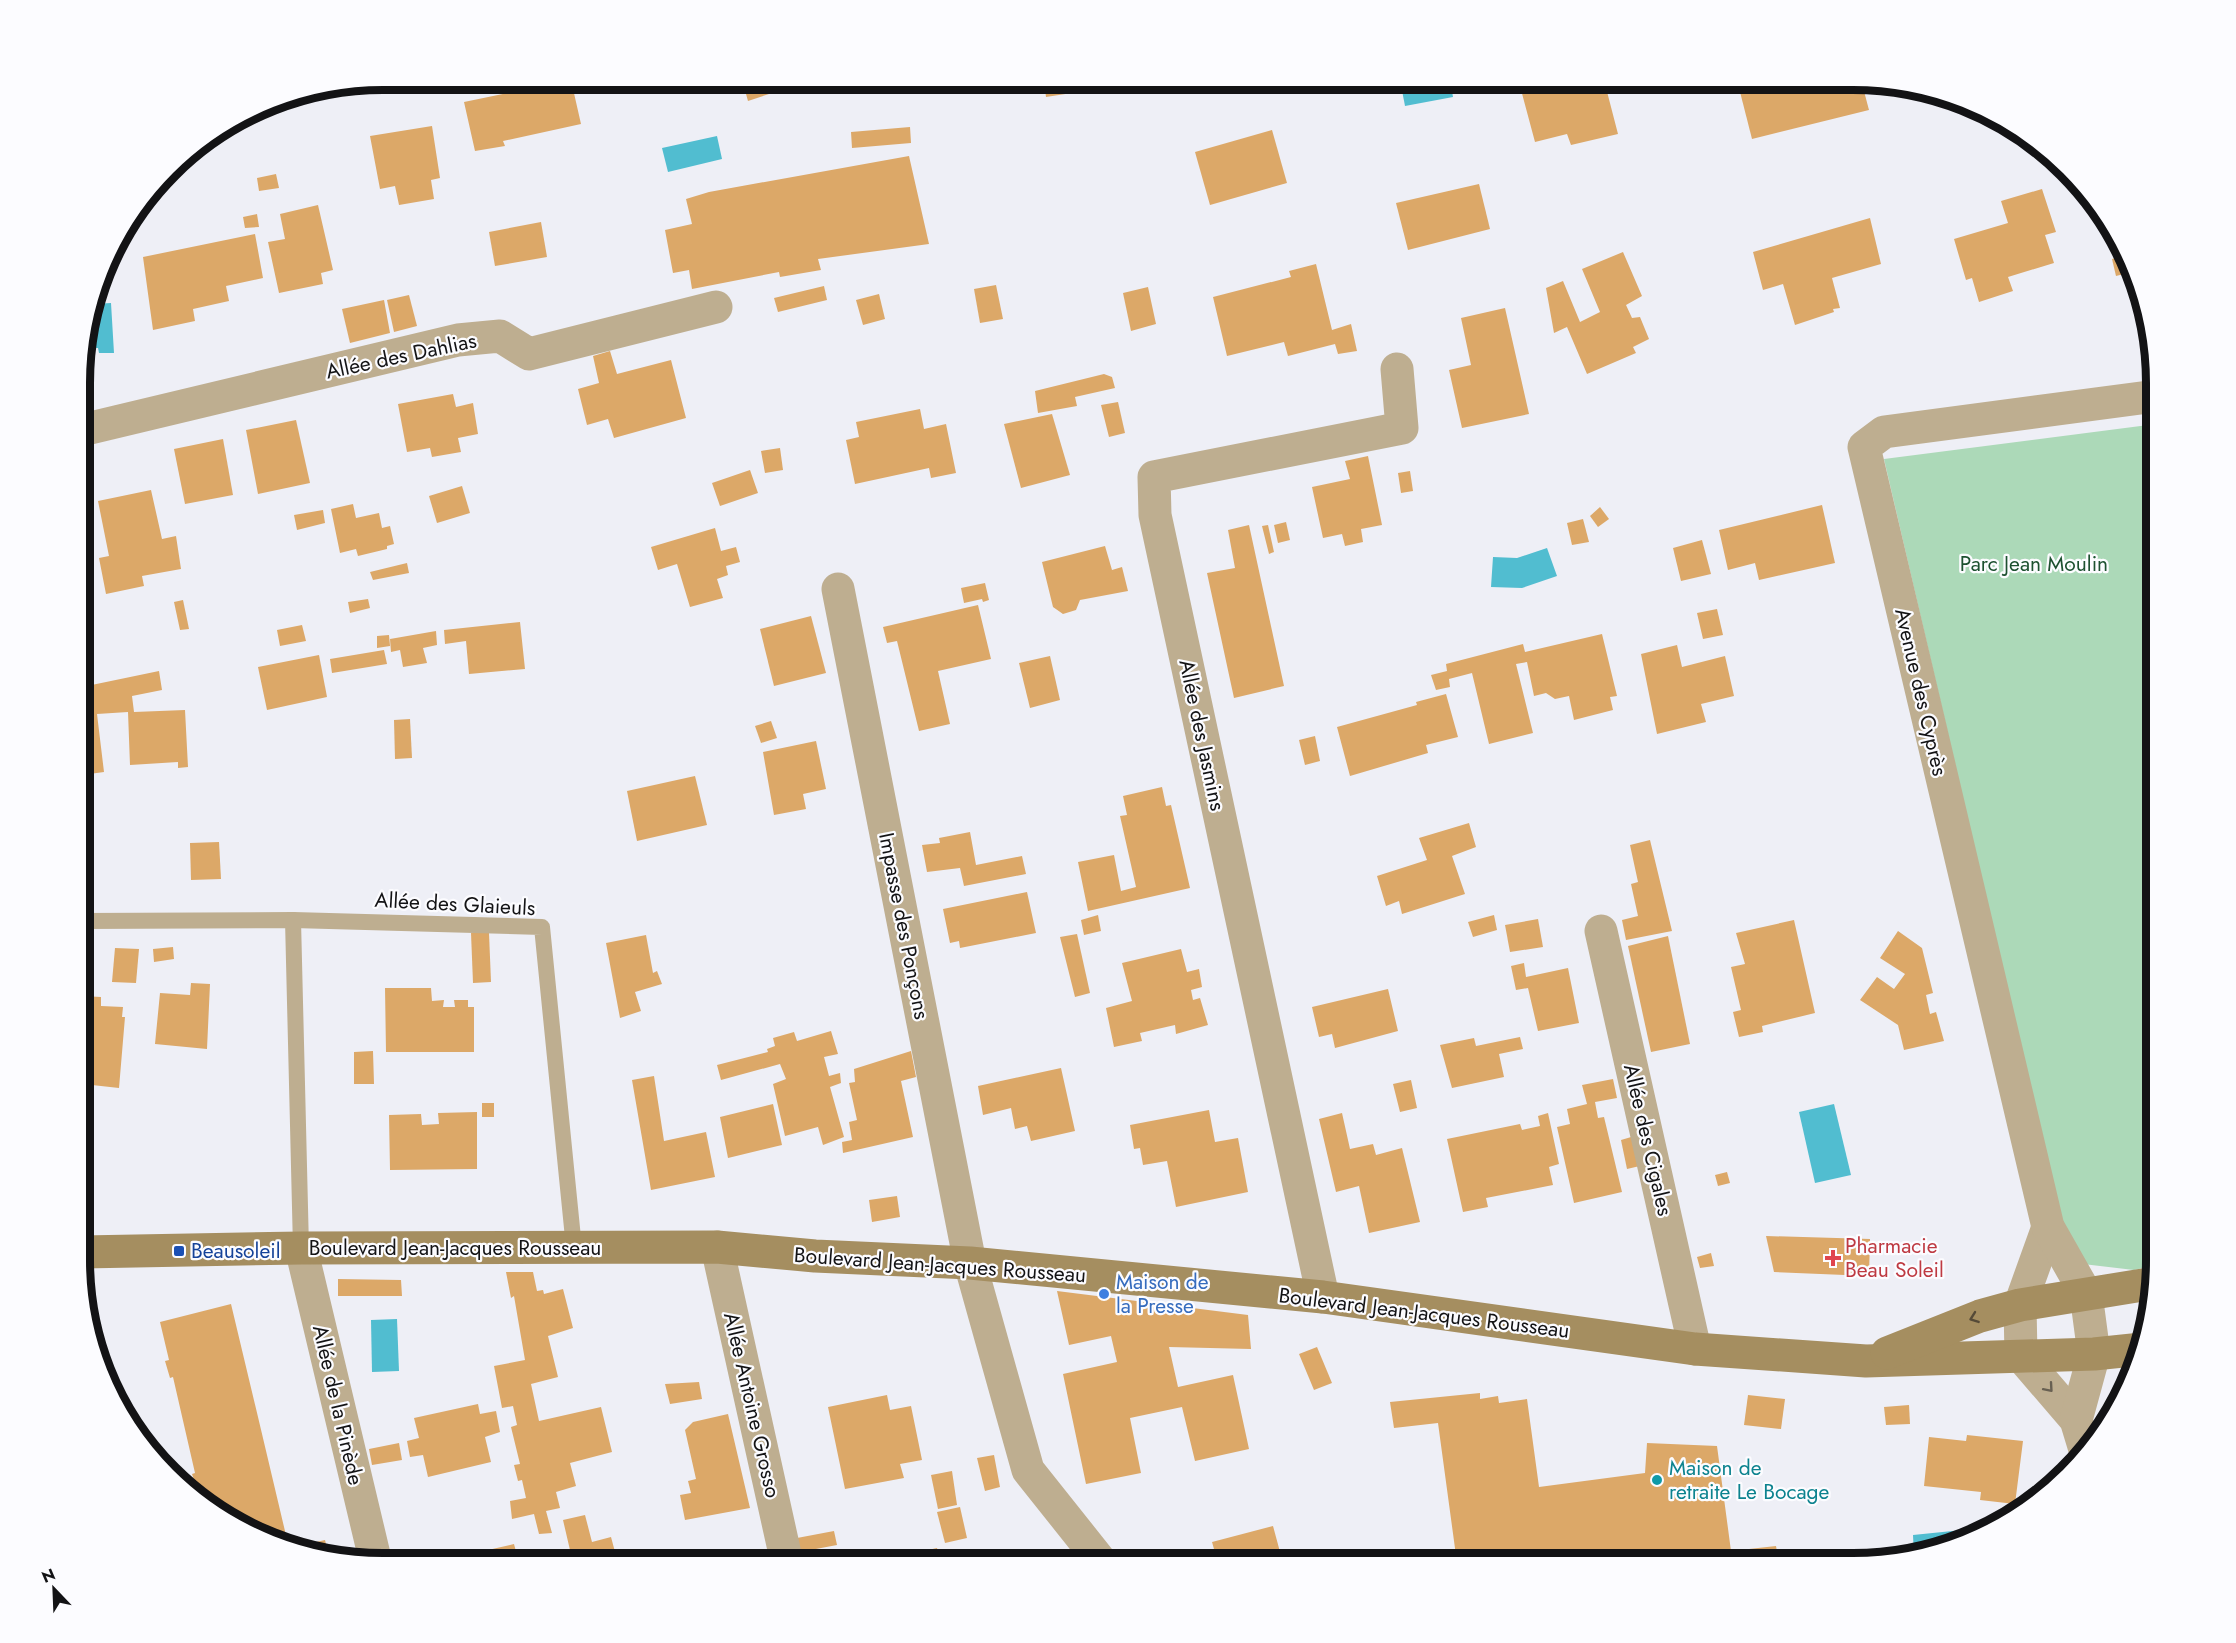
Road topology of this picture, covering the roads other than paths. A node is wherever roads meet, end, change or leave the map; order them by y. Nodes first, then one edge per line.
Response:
1 (716, 307) dead end
2 (1397, 369) dead end
3 (2146, 397) edge
4 (90, 428) edge
5 (838, 589) dead end
6 (293, 920) junction
7 (90, 921) edge
8 (1601, 931) dead end
9 (2048, 1227) junction
10 (717, 1247) junction
11 (301, 1248) junction
12 (574, 1248) junction
13 (90, 1252) edge
14 (970, 1263) junction
15 (2145, 1285) edge
16 (2086, 1294) junction
17 (1323, 1297) junction
18 (2020, 1305) junction
19 (1695, 1349) junction
20 (2131, 1350) edge
21 (2094, 1354) junction
22 (2021, 1356) junction
23 (1866, 1361) junction
24 (2076, 1420) junction
25 (2083, 1442) edge
26 (373, 1552) edge
27 (785, 1553) edge
28 (1094, 1553) edge

1 - 4 street, Allée des Dahlias
2 - 17 street, Allée des Jasmins
3 - 9 street, Avenue des Cyprès
5 - 14 street, Impasse des Ponçons
6 - 7 lane, Allée des Glaieuls
6 - 11 lane
6 - 12 lane, Allée des Glaieuls
8 - 19 street, Allée des Cigales
9 - 16 street, Avenue des Cyprès
9 - 18 street
10 - 12 street, Boulevard Jean-Jacques Rousseau
10 - 14 street, Boulevard Jean-Jacques Rousseau
10 - 27 street, Allée Antoine Grosso
11 - 12 street, Boulevard Jean-Jacques Rousseau
11 - 13 street, Boulevard Jean-Jacques Rousseau
11 - 26 street, Allée de la Pinède
14 - 17 street, Boulevard Jean-Jacques Rousseau
14 - 28 street, Impasse des Ponçons
15 - 16 street, Boulevard Jean-Jacques Rousseau
16 - 18 street, Boulevard Jean-Jacques Rousseau
16 - 21 street, Avenue des Cyprès
17 - 19 street, Boulevard Jean-Jacques Rousseau
18 - 22 street
18 -> 23 street, Boulevard Jean-Jacques Rousseau
19 - 23 street, Boulevard Jean-Jacques Rousseau
20 - 21 street, Boulevard Jean-Jacques Rousseau
21 - 22 street, Boulevard Jean-Jacques Rousseau
21 - 24 street
22 - 23 street, Boulevard Jean-Jacques Rousseau
22 -> 24 street
24 - 25 street

